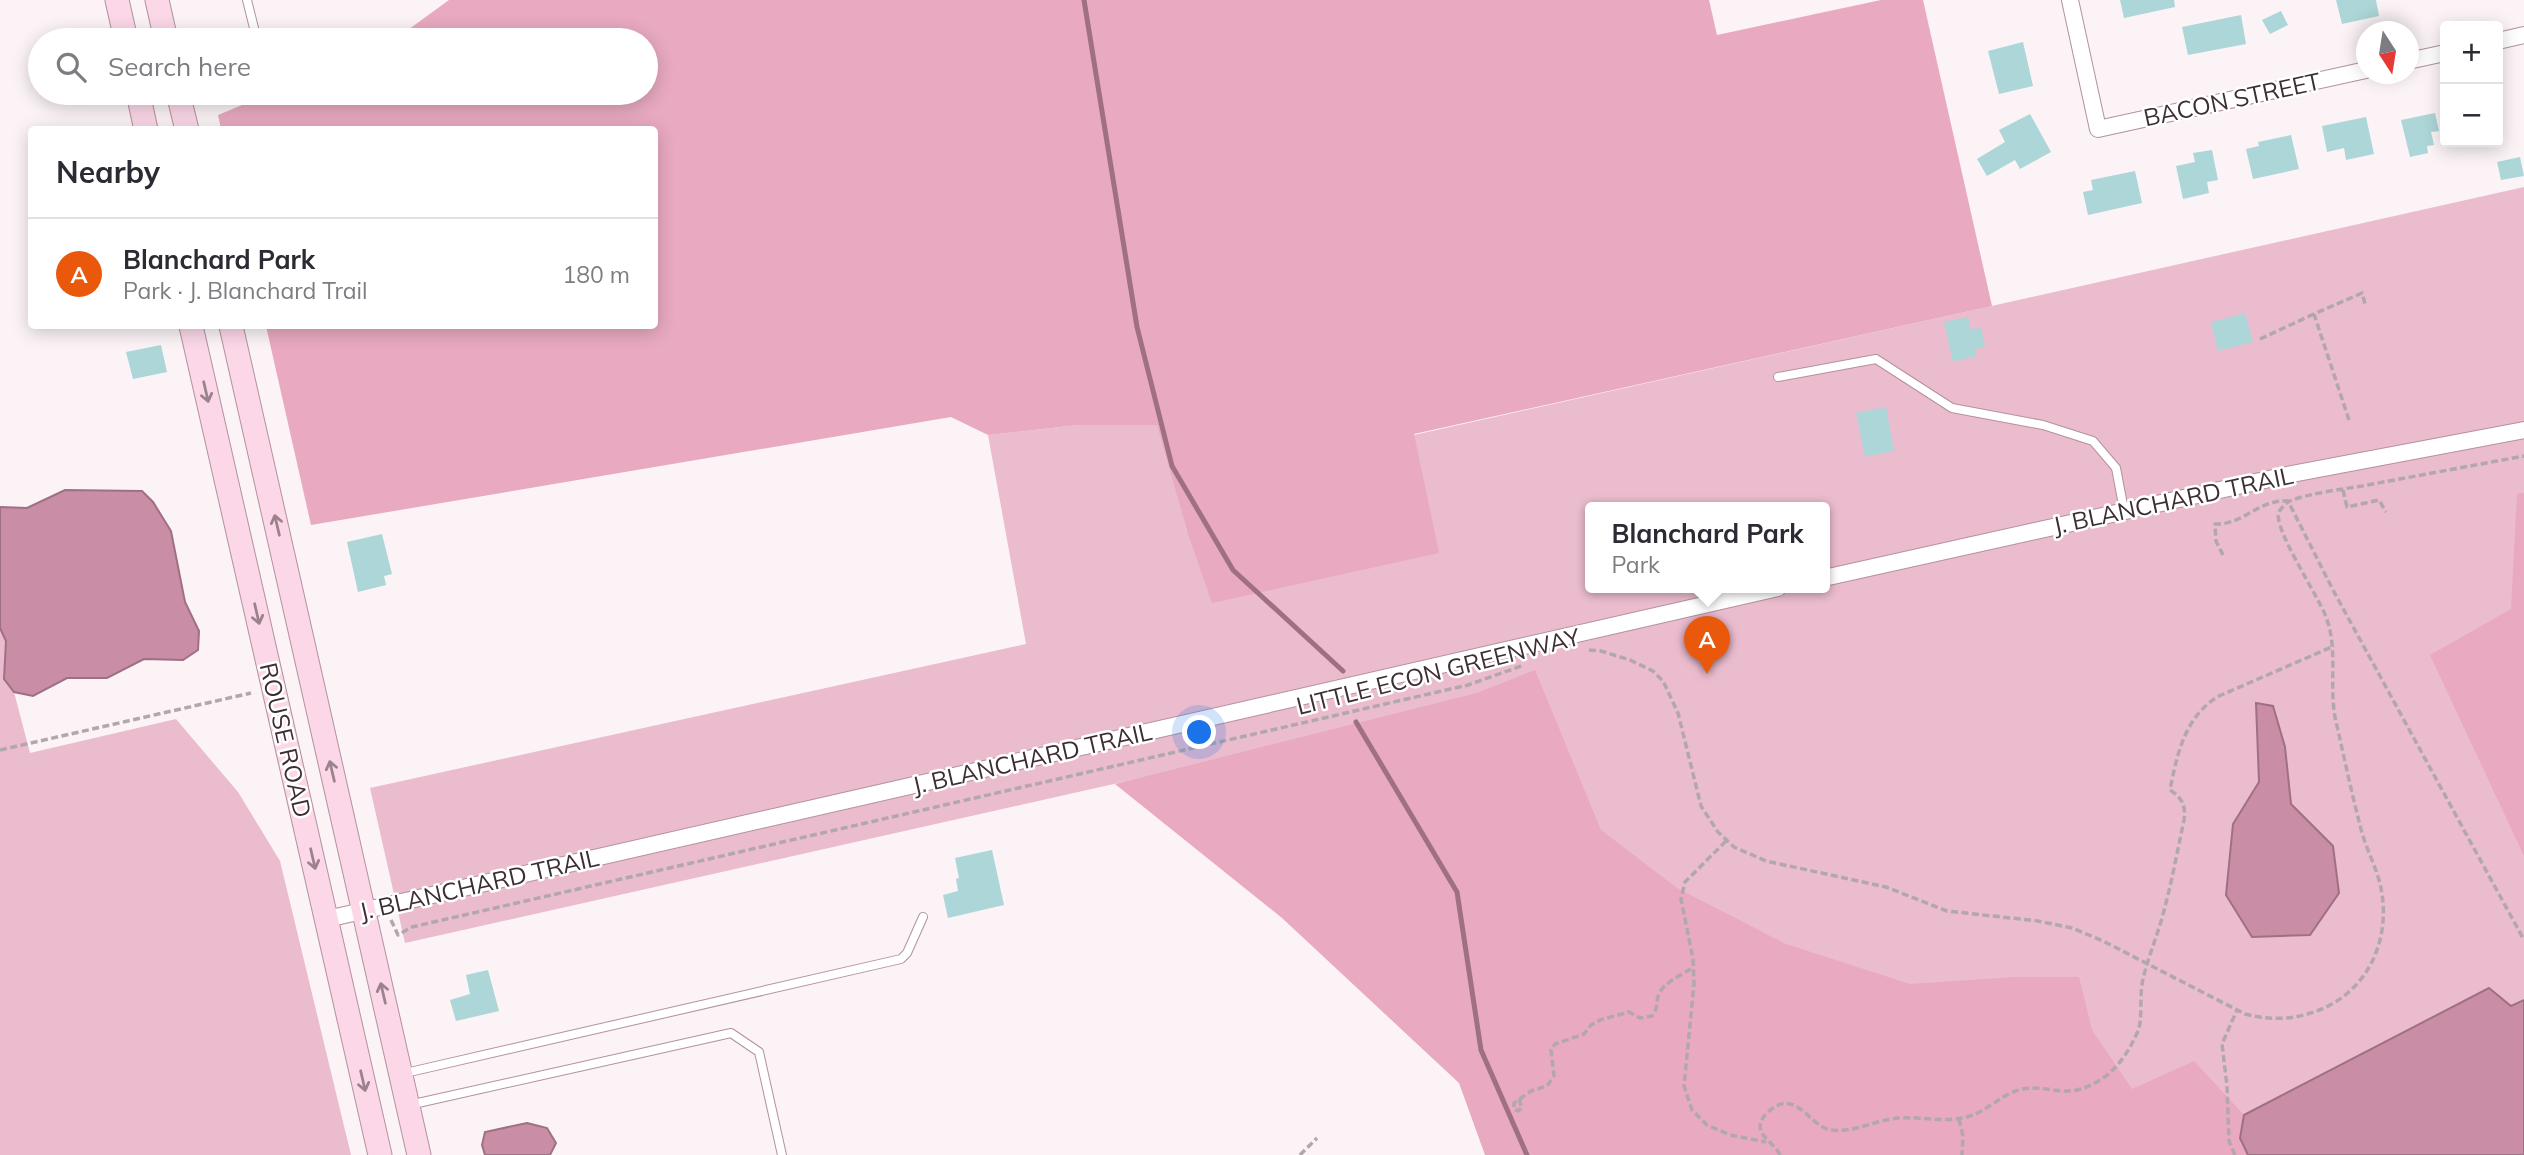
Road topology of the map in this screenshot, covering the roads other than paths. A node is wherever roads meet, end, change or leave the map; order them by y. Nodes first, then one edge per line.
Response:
1 (117, 0) edge
2 (157, 0) edge
3 (247, 0) edge
4 (2070, 0) edge
5 (123, 28) edge
6 (163, 28) edge
7 (254, 28) edge
8 (2524, 35) edge
9 (2503, 40) edge
10 (2440, 53) edge
11 (2419, 58) edge
12 (2356, 72) edge
13 (141, 105) edge
14 (181, 105) edge
15 (145, 126) edge
16 (186, 126) edge
17 (192, 329) edge
18 (233, 329) edge
19 (1778, 377) dead end
20 (2524, 430) edge
21 (2124, 510) junction
22 (1830, 577) edge
23 (1756, 593) edge
24 (364, 910) junction
25 (923, 917) dead end
26 (327, 919) junction
27 (401, 1074) junction
28 (408, 1105) junction
29 (380, 1155) edge
30 (419, 1155) edge
31 (782, 1155) edge

1 - 5 street
2 - 6 street
3 - 7 lane
4 - 12 street, BACON STREET
8 - 9 street
10 - 11 street
13 - 15 street
14 - 16 street
17 -> 26 street, ROUSE ROAD
24 -> 18 street, ROUSE ROAD
19 - 21 lane
20 - 21 street, J. BLANCHARD TRAIL
21 - 22 street, J. BLANCHARD TRAIL
23 - 24 street, J. BLANCHARD TRAIL
24 - 26 street, J. BLANCHARD TRAIL
27 -> 24 street, ROUSE ROAD
25 - 27 lane
26 -> 29 street, ROUSE ROAD
27 - 28 street, ROUSE ROAD
28 - 30 street, ROUSE ROAD
28 - 31 lane

